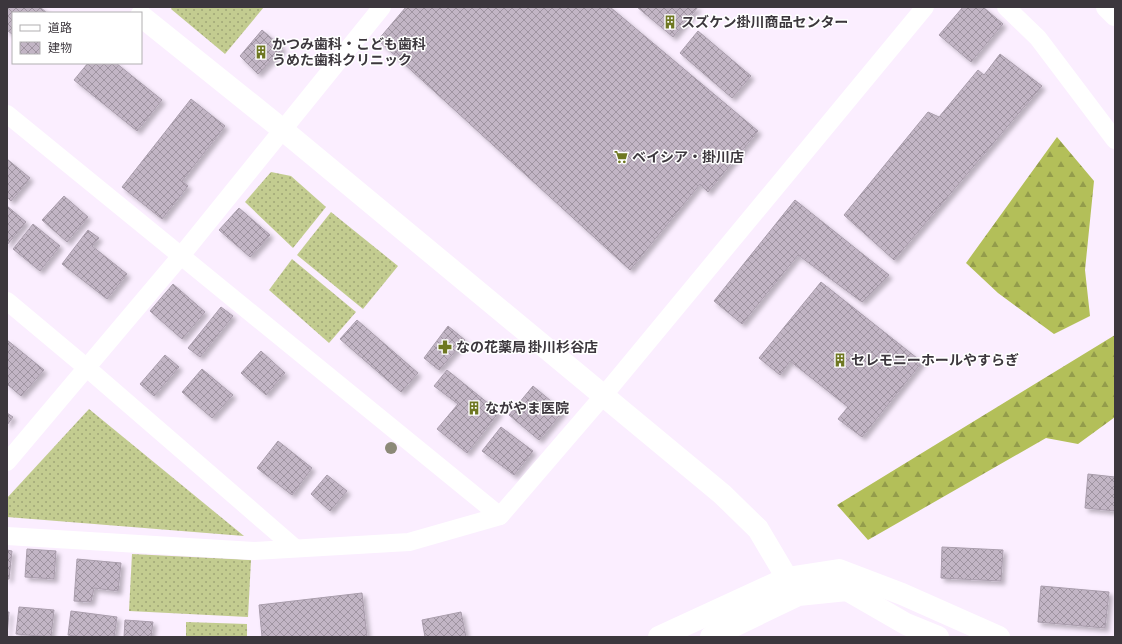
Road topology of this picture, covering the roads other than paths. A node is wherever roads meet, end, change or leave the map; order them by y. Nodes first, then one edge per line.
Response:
1 (382, 7) edge
2 (925, 7) edge
3 (1006, 7) edge
4 (1107, 7) edge
5 (1115, 15) edge
6 (142, 17) edge
7 (7, 114) edge
8 (283, 130) junction
9 (1115, 140) edge
10 (180, 257) junction
11 (7, 301) edge
12 (87, 368) junction
13 (604, 395) junction
14 (7, 462) edge
15 (500, 516) junction
16 (7, 536) edge
17 (295, 548) junction
18 (787, 578) junction
19 (659, 637) edge
20 (712, 637) edge
21 (938, 637) edge
22 (999, 637) edge

1 - 8 street
2 - 13 street
3 - 9 street
4 - 5 main road
6 - 8 main road
7 - 10 street
8 - 10 street
8 - 13 main road
10 - 12 street
10 - 15 street
11 - 12 street
12 - 14 street
12 - 17 street
13 - 15 street
13 - 18 main road
15 - 17 street
16 - 17 street
18 - 19 main road
18 - 22 main road
20 - 21 main road

